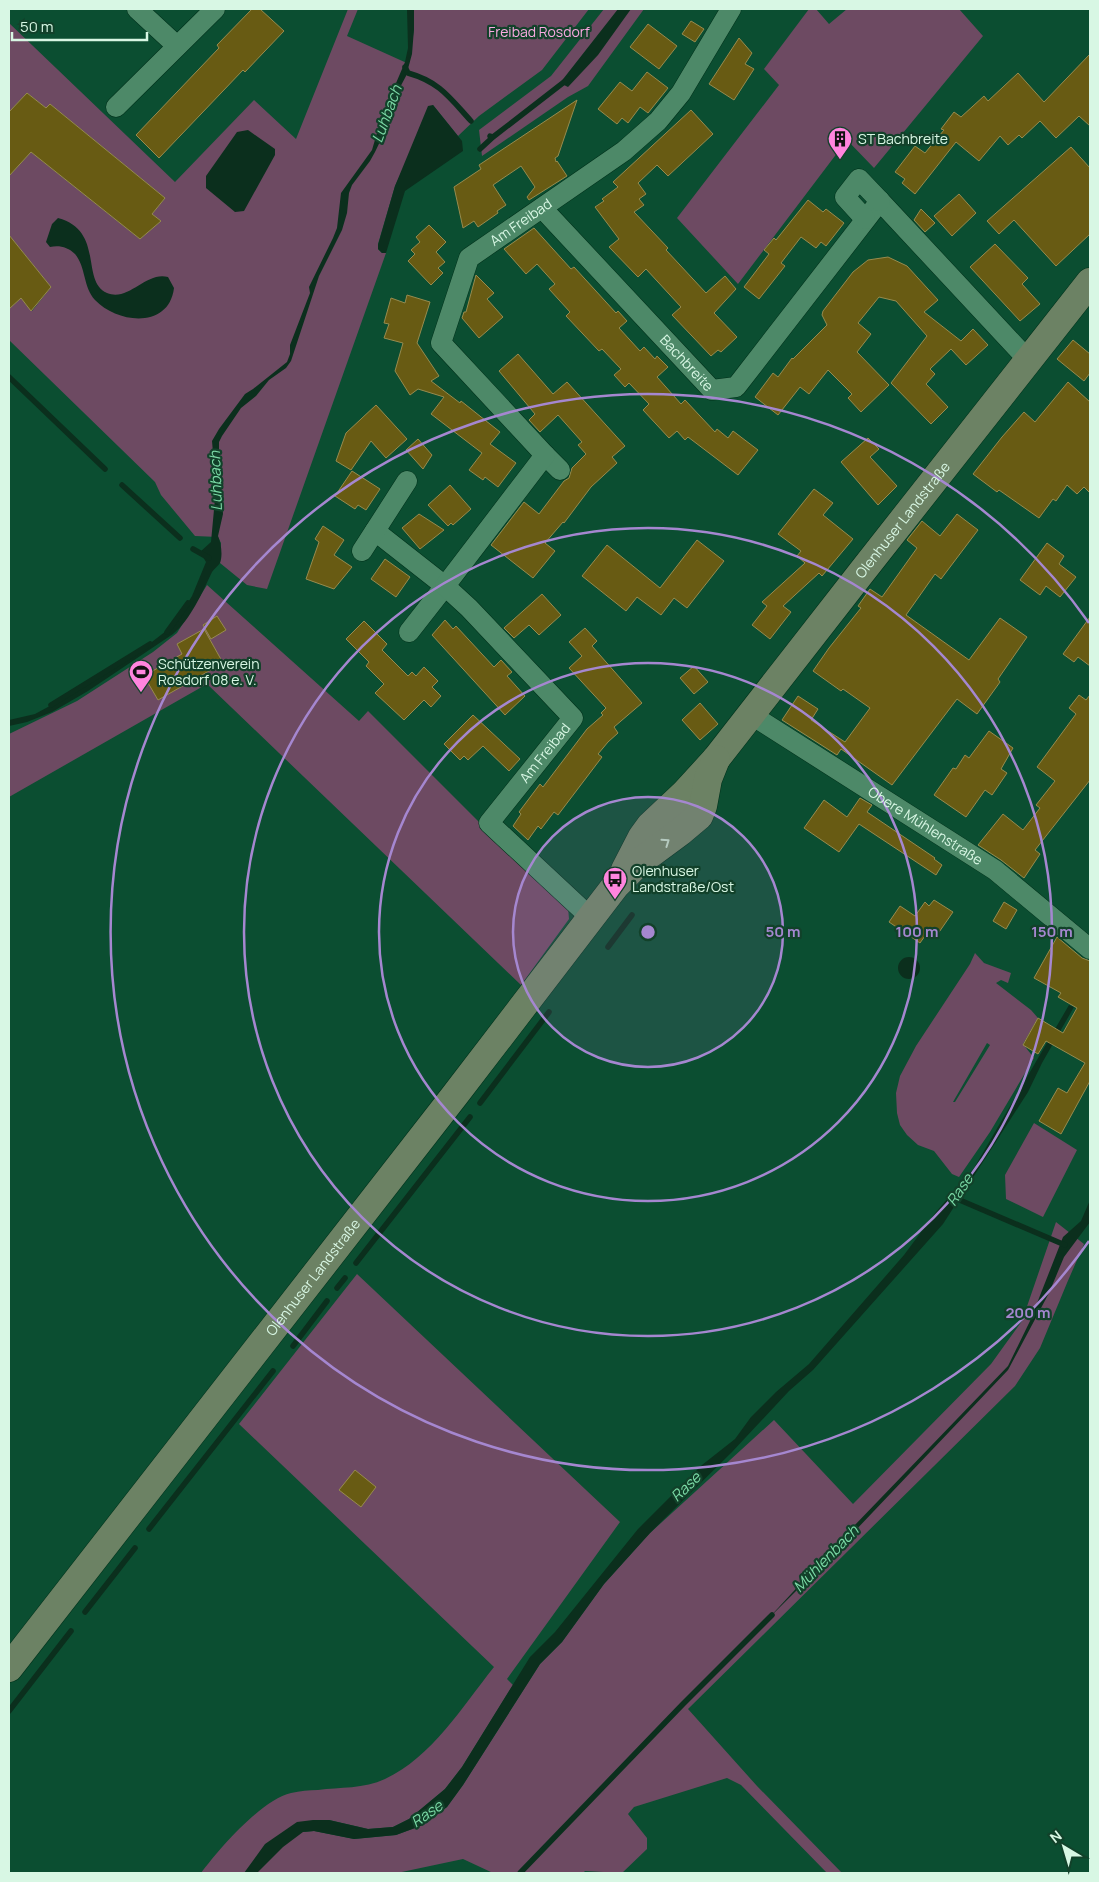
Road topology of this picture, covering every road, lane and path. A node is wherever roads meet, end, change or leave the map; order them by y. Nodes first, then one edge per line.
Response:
1 (137, 9) edge
2 (215, 9) edge
3 (731, 9) edge
4 (177, 46) junction
5 (116, 107) dead end
6 (880, 201) junction
7 (542, 208) junction
8 (865, 219) junction
9 (1090, 282) edge
10 (1029, 361) junction
11 (546, 455) junction
12 (560, 470) dead end
13 (407, 481) dead end
14 (375, 531) junction
15 (362, 551) dead end
16 (445, 586) junction
17 (409, 632) dead end
18 (750, 714) junction
19 (591, 918) junction
20 (1090, 949) edge
21 (9, 1668) edge

1 - 4 street
2 - 4 street
3 - 7 street, Am Freibad
4 - 5 street
6 - 8 street, Bachbreite
6 - 8 street
6 - 10 street
7 - 8 street, Bachbreite
7 - 11 street, Am Freibad
9 - 10 street, Olenhuser Landstraße
10 - 18 street, Olenhuser Landstraße
11 - 12 street, Am Freibad
11 - 16 street
13 - 14 street
14 - 15 street
14 - 16 street, Am Freibad
16 - 17 street
16 - 19 street, Am Freibad
18 - 19 street, Olenhuser Landstraße
18 - 20 street, Obere Mühlenstraße
19 - 21 street, Olenhuser Landstraße

